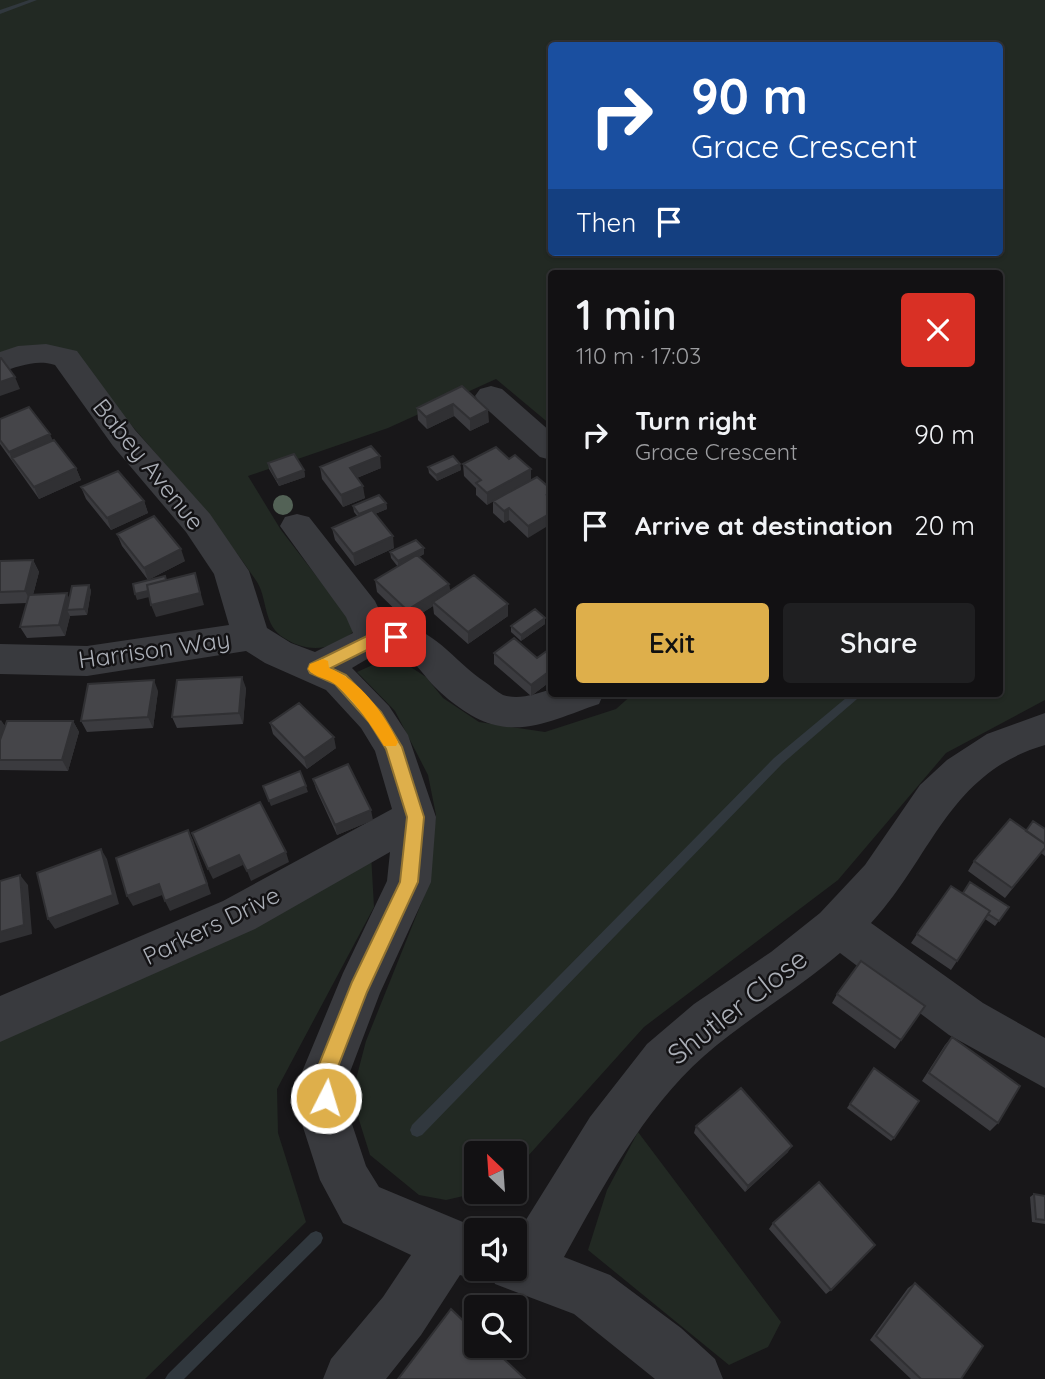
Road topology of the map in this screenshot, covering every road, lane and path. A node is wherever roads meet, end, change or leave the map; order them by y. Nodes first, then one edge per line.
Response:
1 (0, 363) edge
2 (491, 396) dead end
3 (548, 446) edge
4 (297, 526) dead end
5 (251, 636) junction
6 (374, 639) junction
7 (0, 659) edge
8 (316, 669) junction
9 (573, 697) edge
10 (1045, 729) edge
11 (415, 817) junction
12 (839, 926) junction
13 (0, 1019) edge
14 (1045, 1065) edge
15 (462, 1249) edge
16 (527, 1258) edge
17 (527, 1269) edge
18 (351, 1379) edge
19 (695, 1379) edge

1 - 5 street, Babey Avenue
2 - 3 street
4 - 6 street
5 - 7 street, Harrison Way
5 - 8 street, Harrison Way
6 - 8 street
6 - 9 street
8 - 11 street, Harrison Way
10 - 12 street, Shutler Close
11 - 13 street, Parkers Drive
11 - 15 street, Harrison Way
12 - 14 street
12 - 16 street, Shutler Close
15 - 18 street, Harrison Way
17 - 19 street

